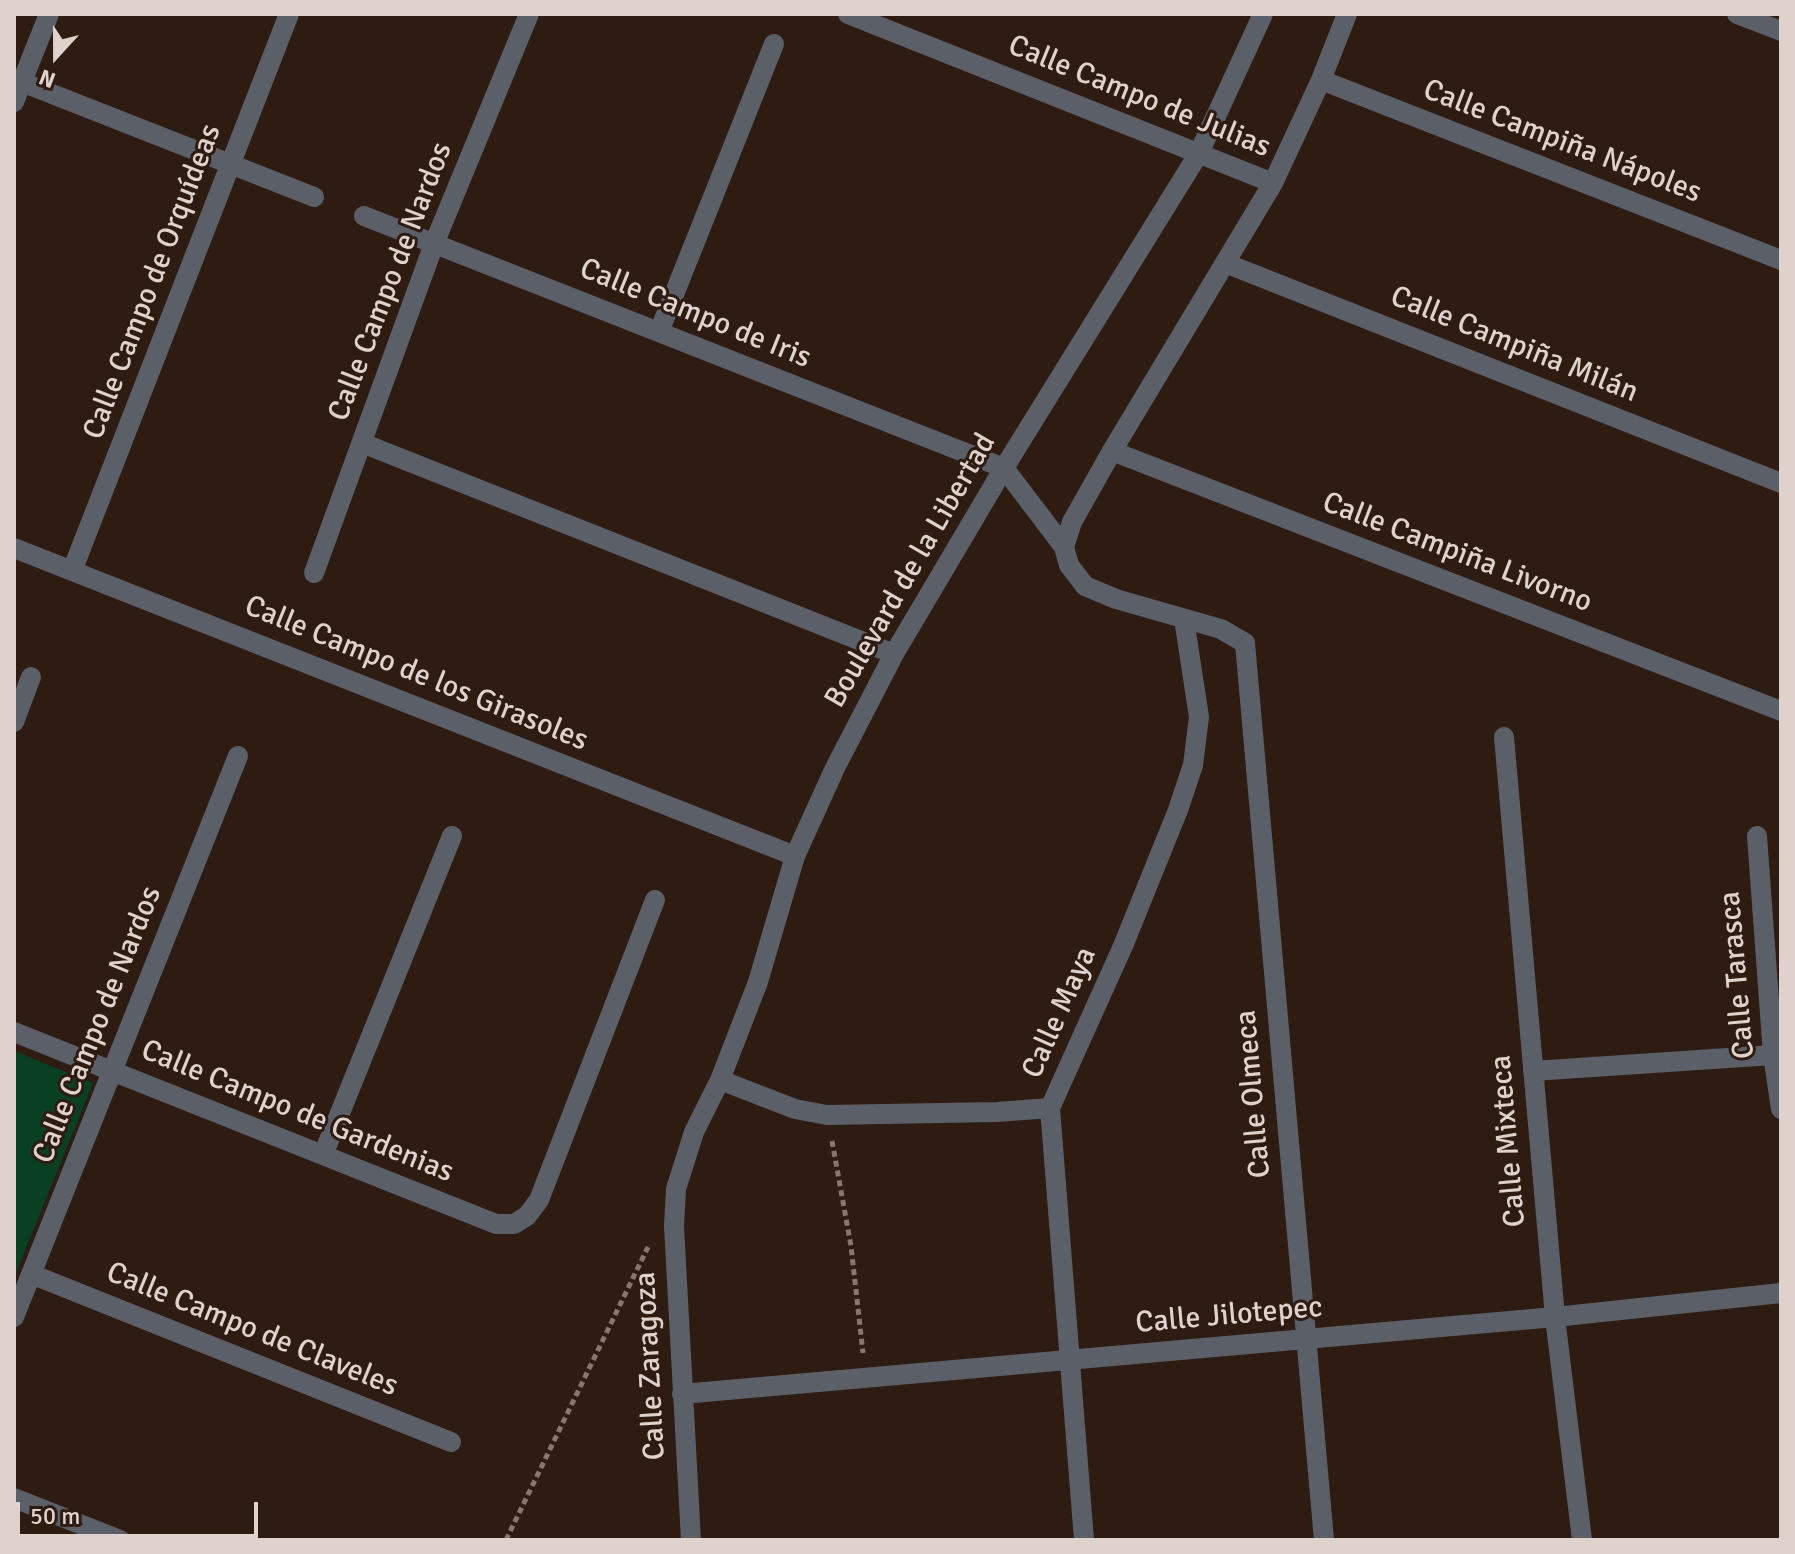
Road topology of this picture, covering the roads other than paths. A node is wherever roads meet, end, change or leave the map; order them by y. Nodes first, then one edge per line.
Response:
1 (49, 14) edge
2 (289, 14) edge
3 (529, 14) edge
4 (848, 14) edge
5 (1263, 14) edge
6 (1347, 14) edge
7 (1737, 14) edge
8 (1781, 31) edge
9 (774, 44) dead end
10 (18, 80) edge
11 (1321, 80) junction
12 (14, 102) edge
13 (1199, 153) junction
14 (231, 164) junction
15 (1273, 183) junction
16 (314, 197) dead end
17 (364, 216) dead end
18 (434, 244) junction
19 (1781, 260) edge
20 (1225, 263) junction
21 (659, 332) junction
22 (362, 443) junction
23 (1112, 451) junction
24 (1004, 468) junction
25 (1781, 483) edge
26 (1064, 547) junction
27 (14, 548) edge
28 (72, 571) junction
29 (314, 573) dead end
30 (1184, 619) junction
31 (894, 654) junction
32 (31, 677) dead end
33 (1781, 711) edge
34 (14, 722) edge
35 (1504, 737) dead end
36 (238, 756) dead end
37 (452, 836) dead end
38 (1757, 836) dead end
39 (795, 856) junction
40 (655, 900) dead end
41 (14, 1032) edge
42 (1773, 1055) junction
43 (112, 1071) junction
44 (1533, 1071) junction
45 (720, 1080) junction
46 (1050, 1108) junction
47 (1781, 1109) edge
48 (323, 1155) junction
49 (676, 1189) joint
50 (31, 1274) junction
51 (1781, 1293) edge
52 (14, 1317) edge
53 (1555, 1317) junction
54 (1306, 1339) junction
55 (1070, 1360) junction
56 (682, 1394) junction
57 (451, 1442) dead end
58 (14, 1498) edge
59 (120, 1540) edge
60 (691, 1540) edge
61 (1084, 1540) edge
62 (1324, 1540) edge
63 (1582, 1540) edge

1 - 10 street
2 - 14 street, Calle Campo de Orquídeas
3 - 18 street, Calle Campo de Nardos
4 - 13 street, Calle Campo de Julias
5 - 13 street, Boulevard de la Libertad
6 - 11 street
7 - 8 street
9 - 21 street
10 - 12 street
10 - 14 street
11 - 15 street
11 - 19 street, Calle Campiña Nápoles
13 - 15 street, Calle Campo de Julias
13 - 24 street, Boulevard de la Libertad
14 - 16 street
14 - 28 street, Calle Campo de Orquídeas
15 - 20 street
17 - 18 street, Calle Campo de Iris
18 - 21 street, Calle Campo de Iris
18 - 22 street, Calle Campo de Nardos
20 - 23 street
20 - 25 street, Calle Campiña Milán
21 - 24 street, Calle Campo de Iris
22 - 29 street, Calle Campo de Nardos
22 - 31 street
23 - 26 street
23 - 33 street, Calle Campiña Livorno
24 - 26 street
24 - 31 street, Boulevard de la Libertad
26 - 30 street
27 - 28 street, Calle Campo de los Girasoles
28 - 39 street, Calle Campo de los Girasoles
30 - 46 street, Calle Maya
30 - 54 street, Calle Olmeca
31 - 39 street, Boulevard de la Libertad
32 - 34 street
35 - 44 street, Calle Mixteca
36 - 43 street, Calle Campo de Nardos
37 - 48 street
38 - 42 street, Calle Tarasca
39 - 45 street, Boulevard de la Libertad
40 - 48 street, Calle Campo de Gardenias
41 - 43 street, Calle Campo de Gardenias
42 - 44 street
42 - 47 street, Calle Tarasca
43 - 48 street, Calle Campo de Gardenias
43 - 50 street, Calle Campo de Nardos
44 - 53 street, Calle Mixteca
45 - 46 street
45 - 49 street, Boulevard de la Libertad
46 - 55 street, Calle Maya
49 - 56 street, Calle Zaragoza
50 - 52 street, Calle Campo de Nardos
50 - 57 street, Calle Campo de Claveles
51 - 53 street, Calle Jilotepec
53 - 54 street, Calle Jilotepec
53 - 63 street, Calle Mixteca
54 - 55 street, Calle Jilotepec
54 - 62 street, Calle Olmeca
55 - 56 street, Calle Jilotepec
55 - 61 street, Calle Maya
56 - 60 street, Calle Zaragoza
58 - 59 street

